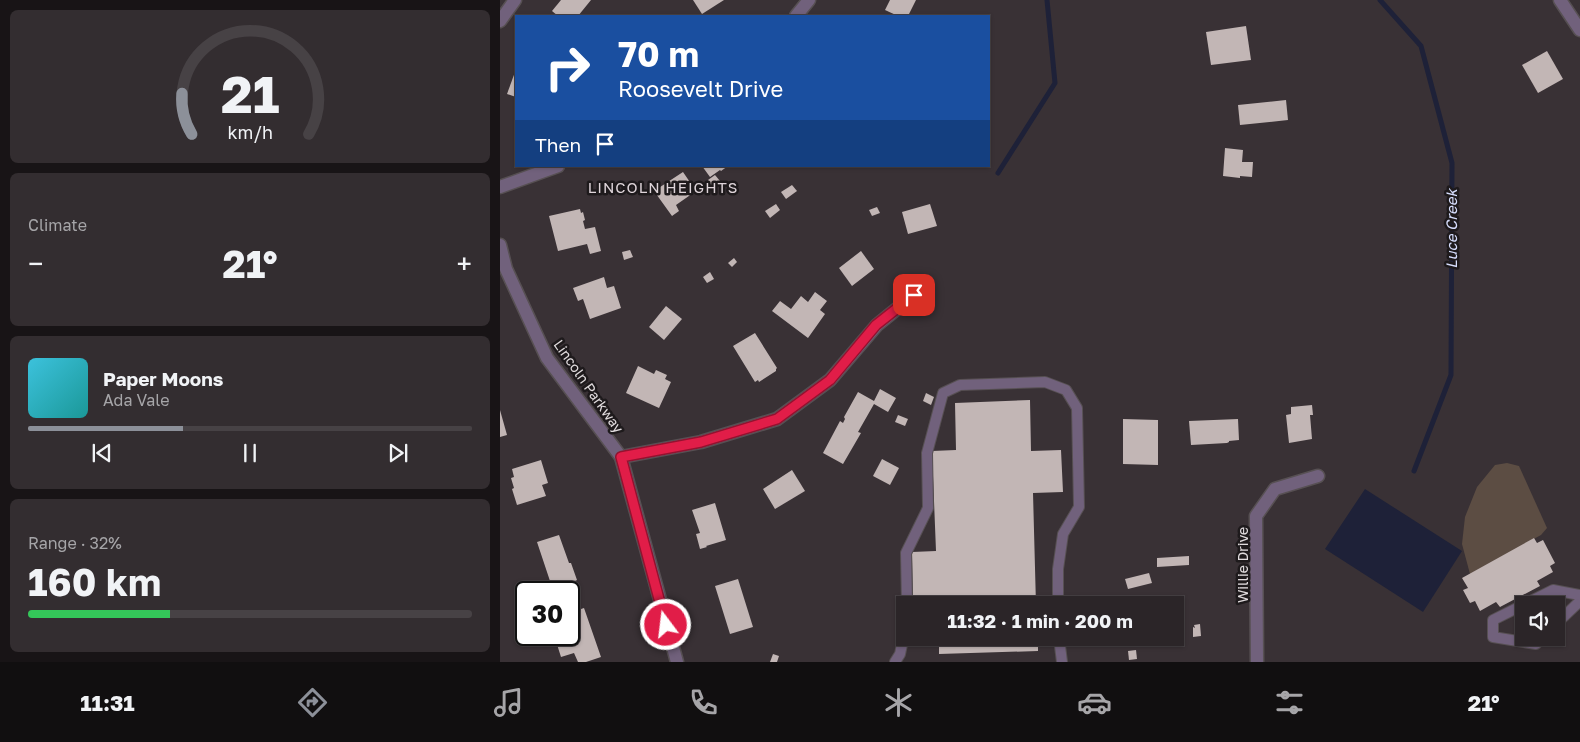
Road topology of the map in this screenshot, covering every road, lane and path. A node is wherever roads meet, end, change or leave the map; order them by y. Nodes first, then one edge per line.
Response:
1 (515, 0) edge
2 (809, 0) edge
3 (1560, 0) edge
4 (797, 15) edge
5 (500, 21) edge
6 (1580, 30) edge
7 (555, 167) edge
8 (500, 188) edge
9 (500, 245) edge
10 (914, 295) dead end
11 (621, 457) junction
12 (1318, 476) dead end
13 (1580, 595) edge
14 (907, 596) edge
15 (1058, 596) edge
16 (1541, 596) edge
17 (1580, 601) edge
18 (1515, 609) edge
19 (1565, 615) edge
20 (1515, 641) edge
21 (902, 646) edge
22 (1060, 646) edge
23 (677, 662) edge
24 (895, 662) edge
25 (1062, 662) edge
26 (1257, 662) edge

1 - 5 street
2 - 4 street
3 - 6 street
7 - 8 street
9 - 11 street, Lincoln Parkway
10 - 11 street
11 - 23 street, Lincoln Parkway
12 - 26 street, Willie Drive
13 - 16 lane
14 - 15 lane
17 - 19 lane
18 - 20 lane
21 - 24 lane
22 - 25 lane

